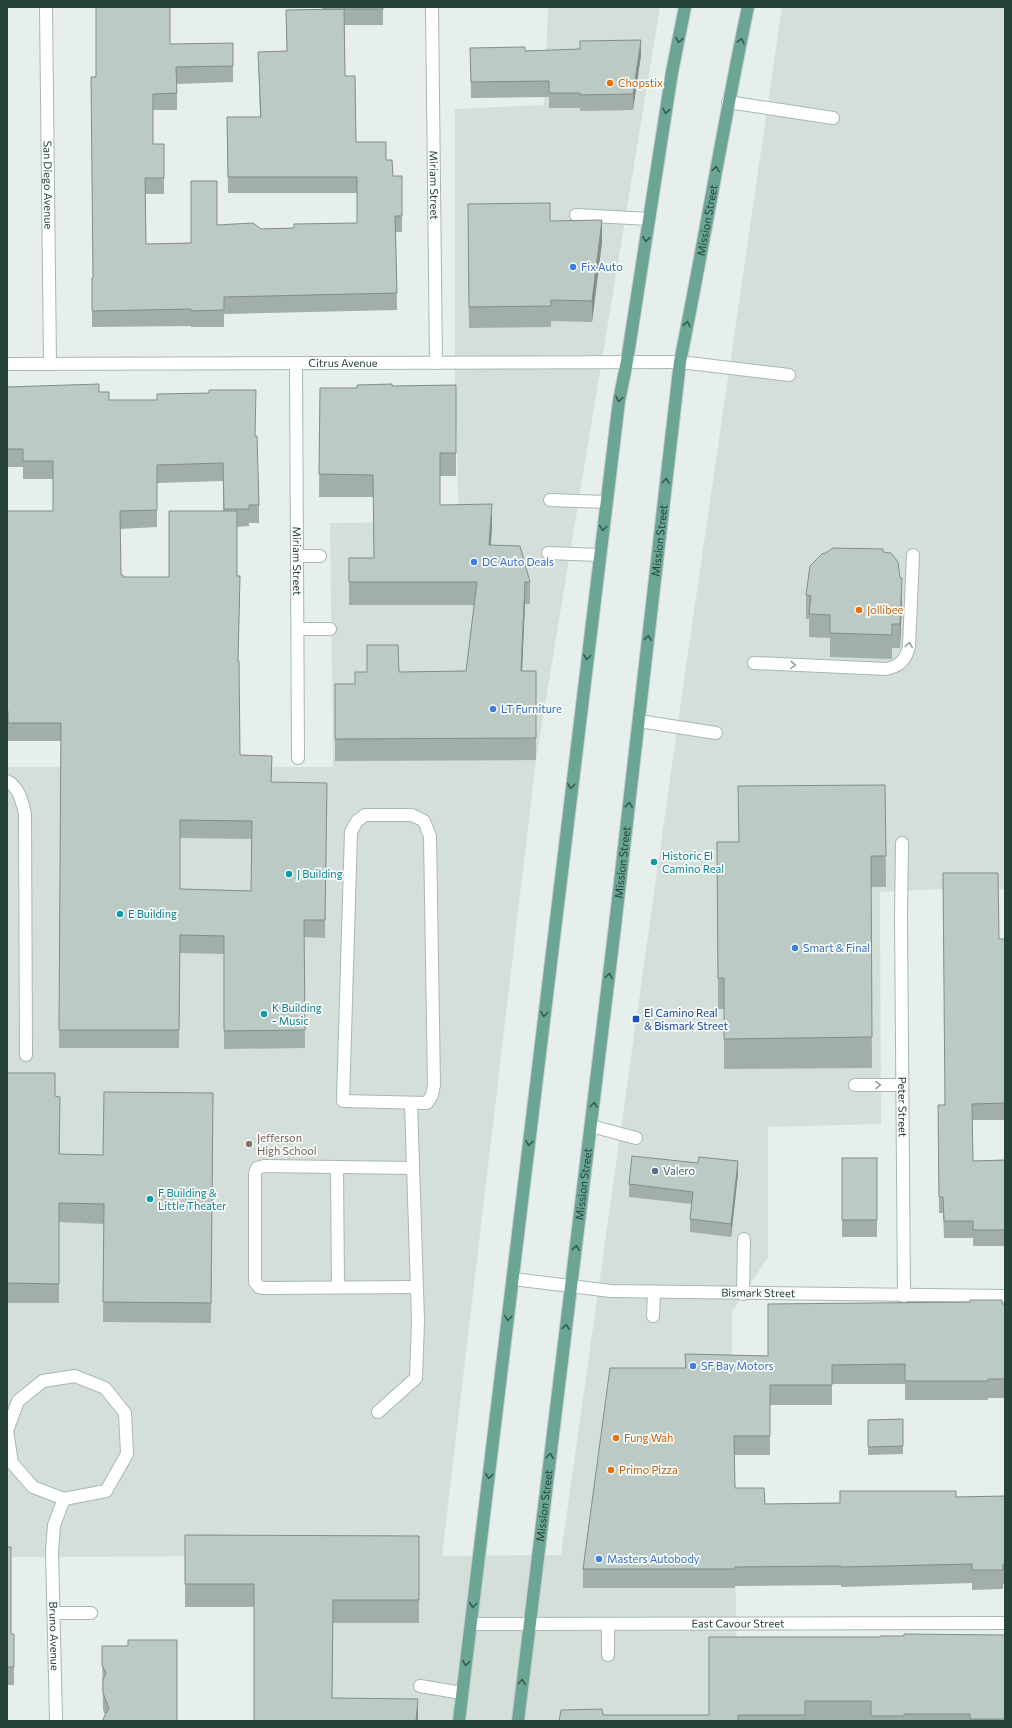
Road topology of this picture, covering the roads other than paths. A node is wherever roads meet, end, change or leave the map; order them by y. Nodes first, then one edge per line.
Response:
1 (46, 7) edge
2 (432, 7) edge
3 (685, 7) edge
4 (748, 7) edge
5 (728, 102) junction
6 (833, 118) dead end
7 (576, 215) dead end
8 (649, 219) junction
9 (627, 361) junction
10 (680, 362) junction
11 (296, 363) junction
12 (436, 363) junction
13 (7, 364) edge
14 (50, 364) junction
15 (789, 375) dead end
16 (550, 500) dead end
17 (606, 502) junction
18 (548, 553) dead end
19 (599, 555) junction
20 (912, 555) dead end
21 (298, 556) junction
22 (320, 556) dead end
23 (330, 628) dead end
24 (298, 629) junction
25 (754, 663) dead end
26 (639, 721) junction
27 (716, 732) dead end
28 (298, 758) dead end
29 (7, 781) edge
30 (902, 843) dead end
31 (26, 1055) dead end
32 (902, 1084) junction
33 (855, 1085) dead end
34 (411, 1102) junction
35 (591, 1126) junction
36 (636, 1138) dead end
37 (337, 1167) junction
38 (413, 1168) junction
39 (744, 1239) dead end
40 (513, 1280) junction
41 (571, 1286) junction
42 (338, 1287) junction
43 (417, 1287) junction
44 (654, 1292) junction
45 (743, 1294) junction
46 (904, 1296) junction
47 (1005, 1296) edge
48 (653, 1316) dead end
49 (378, 1412) dead end
50 (64, 1499) junction
51 (91, 1613) dead end
52 (54, 1614) junction
53 (1005, 1623) edge
54 (471, 1624) junction
55 (529, 1624) junction
56 (608, 1624) junction
57 (608, 1655) dead end
58 (420, 1686) dead end
59 (462, 1693) junction
60 (56, 1721) edge
61 (459, 1721) edge
62 (518, 1721) edge

1 - 14 street, San Diego Avenue
2 - 12 street, Miriam Street
3 -> 8 main road
5 -> 4 main road, Mission Street
5 - 6 street
10 -> 5 main road, Mission Street
7 - 8 street
8 -> 9 main road
9 - 10 street, Citrus Avenue
9 - 12 street, Citrus Avenue
9 -> 17 main road
10 - 15 street, Citrus Avenue
26 -> 10 main road, Mission Street
11 - 12 street, Citrus Avenue
11 - 14 street, Citrus Avenue
11 - 21 street, Miriam Street
13 - 14 street, Citrus Avenue
16 - 17 street
17 -> 19 main road
18 - 19 street
19 -> 40 main road
25 -> 20 street
21 - 22 street
21 - 24 street, Miriam Street
23 - 24 street
24 - 28 street, Miriam Street
26 - 27 street
35 -> 26 main road, Mission Street
29 - 31 street
30 - 32 street, Peter Street
33 -> 32 street
32 - 46 street, Peter Street
34 - 34 street
34 - 38 street
35 - 36 street
41 -> 35 main road, Mission Street
37 - 38 street
37 - 42 street
37 - 42 street
38 - 43 street
39 - 45 street
40 - 41 street, Bismark Street
40 -> 54 main road
41 - 44 street, Bismark Street
55 -> 41 main road, Mission Street
42 - 43 street
43 - 49 street
44 - 45 street, Bismark Street
44 - 48 street
45 - 46 street, Bismark Street
46 - 47 street, Bismark Street
50 - 50 street
50 - 52 street, Bruno Avenue
51 - 52 street
52 - 60 street, Bruno Avenue
53 - 56 street, East Cavour Street
54 - 55 street, East Cavour Street
54 -> 59 main road
55 - 56 street, East Cavour Street
62 -> 55 main road, Mission Street
56 - 57 street
58 - 59 street
59 - 61 main road

